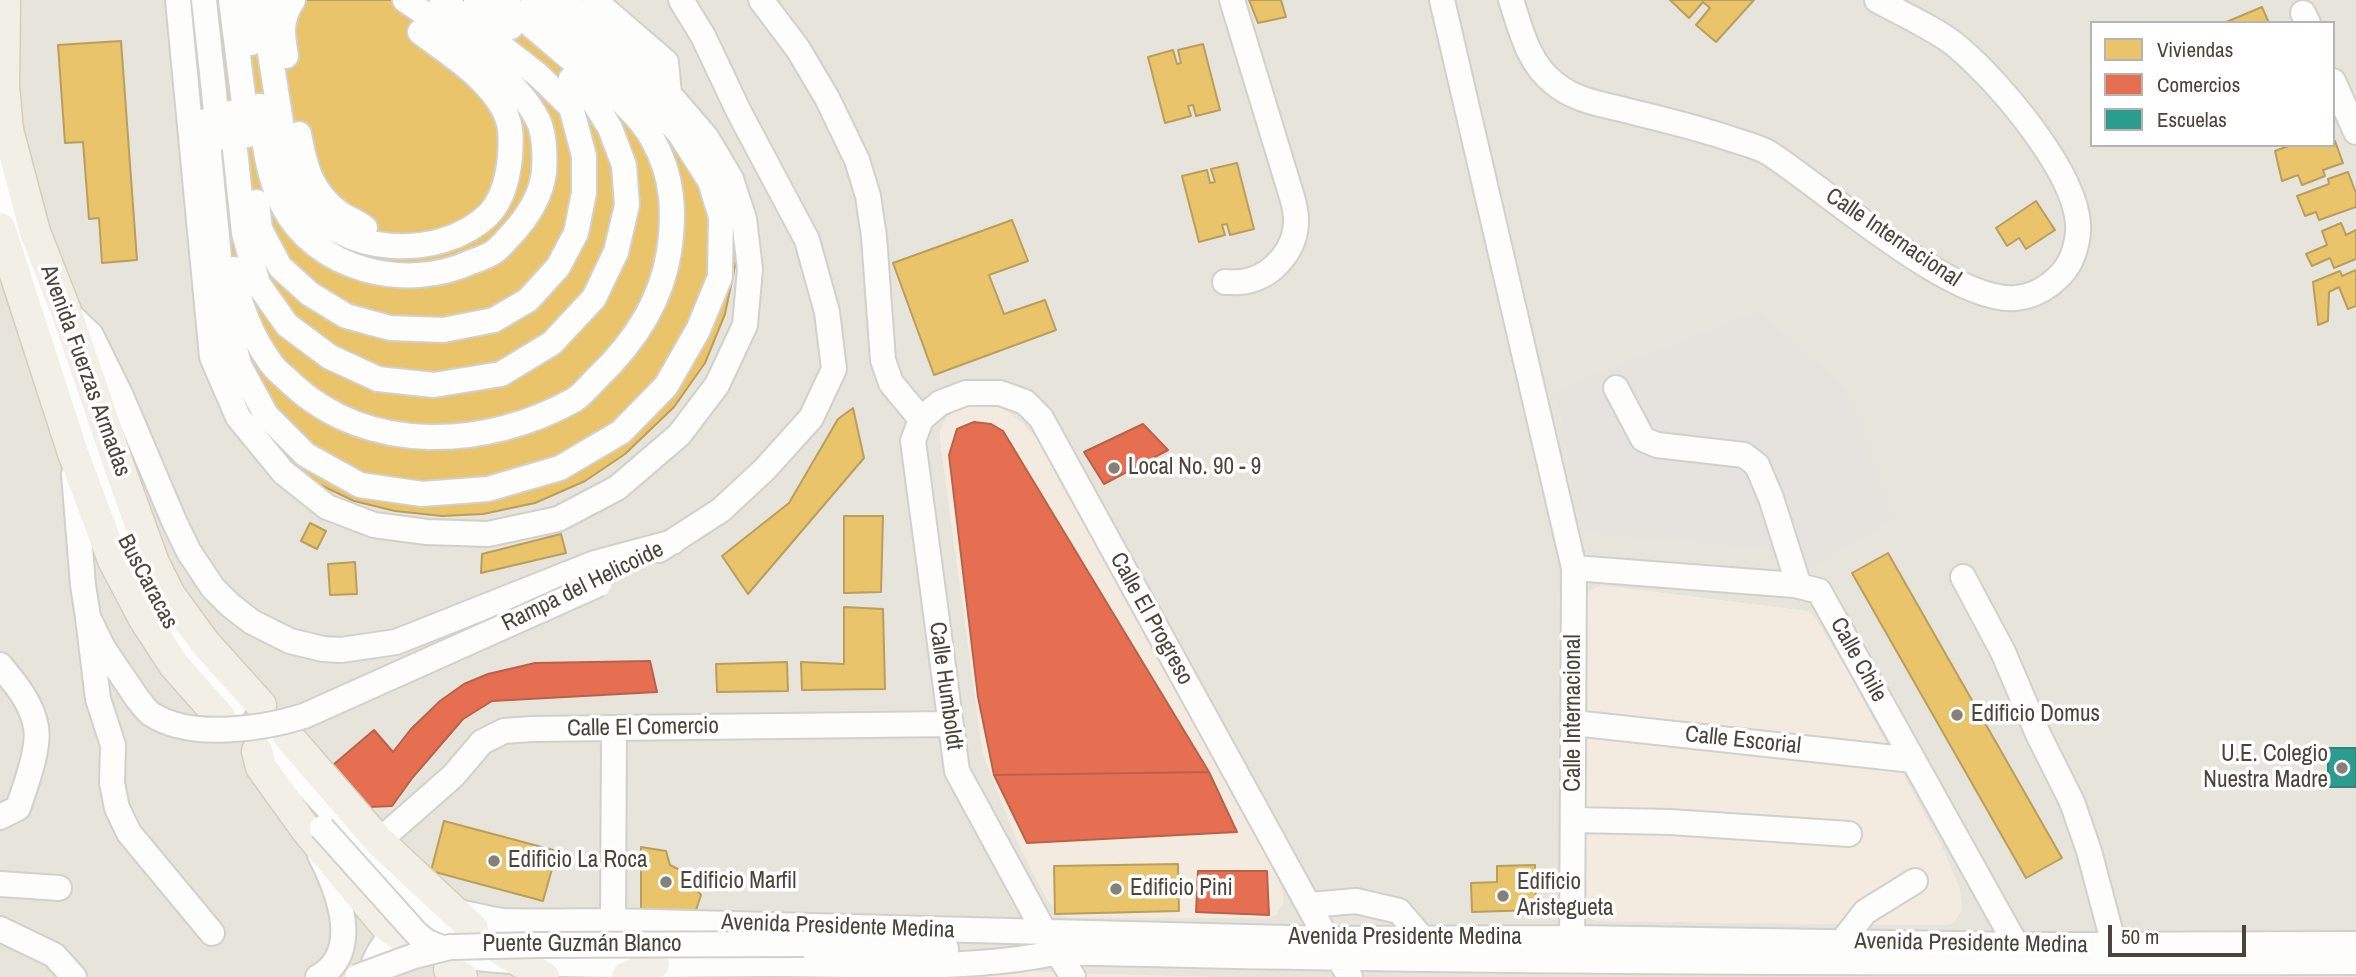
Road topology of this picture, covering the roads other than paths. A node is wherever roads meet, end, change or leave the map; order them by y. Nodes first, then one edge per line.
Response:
1 (5, 0) edge
2 (178, 0) edge
3 (192, 0) edge
4 (204, 0) edge
5 (219, 0) edge
6 (231, 0) edge
7 (250, 0) edge
8 (271, 0) edge
9 (293, 0) edge
10 (405, 0) edge
11 (442, 0) edge
12 (476, 0) edge
13 (501, 0) edge
14 (533, 0) edge
15 (563, 0) edge
16 (594, 0) edge
17 (681, 0) edge
18 (761, 0) edge
19 (1232, 0) edge
20 (1442, 0) edge
21 (1511, 0) edge
22 (1877, 0) edge
23 (420, 32) dead end
24 (2335, 85) edge
25 (668, 94) junction
26 (2356, 132) edge
27 (0, 161) edge
28 (0, 228) edge
29 (379, 244) junction
30 (1225, 282) dead end
31 (66, 311) junction
32 (1616, 387) dead end
33 (921, 419) junction
34 (73, 453) junction
35 (673, 542) junction
36 (1574, 568) junction
37 (1963, 577) dead end
38 (1799, 586) junction
39 (87, 610) junction
40 (0, 665) edge
41 (238, 709) junction
42 (1574, 723) junction
43 (949, 724) junction
44 (614, 728) junction
45 (1913, 760) junction
46 (0, 817) edge
47 (327, 819) junction
48 (1574, 820) junction
49 (1849, 834) dead end
50 (379, 841) junction
51 (1915, 881) dead end
52 (0, 884) edge
53 (60, 888) dead end
54 (1308, 905) junction
55 (341, 908) junction
56 (613, 921) junction
57 (0, 929) edge
58 (393, 932) junction
59 (212, 933) dead end
60 (1422, 939) junction
61 (1052, 943) junction
62 (1841, 943) junction
63 (2356, 944) edge
64 (2114, 945) junction
65 (1572, 950) junction
66 (464, 952) edge
67 (1339, 958) edge
68 (2024, 962) edge
69 (2356, 962) edge
70 (653, 964) junction
71 (1030, 968) edge
72 (362, 970) edge
73 (972, 970) edge
74 (321, 975) edge
75 (74, 977) edge
76 (544, 977) edge
77 (627, 977) edge
78 (1073, 977) edge

1 - 31 main road, Avenida Fuerzas Armadas
2 - 25 street
3 - 14 street
4 - 13 street
5 - 12 street
6 - 11 street
7 - 10 street
8 - 29 street
9 - 29 street
15 - 25 street
16 - 25 street
17 - 35 street
18 - 33 street
19 - 30 street
20 - 36 street, Calle Internacional
21 - 22 street, Calle Internacional
23 - 29 street
24 - 26 street
27 - 41 street, BusCaracas
28 - 34 main road, Avenida Fuerzas Armadas
31 - 35 street, Rampa del Helicoide
31 - 41 main road, Avenida Fuerzas Armadas
32 - 38 street
33 - 43 street, Calle Humboldt
33 - 54 street, Calle El Progreso
34 - 39 street, Rampa del Helicoide
34 - 41 main road, Avenida Fuerzas Armadas
35 - 39 street, Rampa del Helicoide, bridge
36 - 38 street, Calle Chile
36 - 42 street, Calle Internacional
37 - 64 street
38 - 45 street, Calle Chile
39 - 59 street
40 - 46 street
42 - 45 street, Calle Escorial
42 - 48 street, Calle Internacional
43 - 44 street, Calle El Comercio
43 - 61 street, Calle Humboldt
44 - 50 street, Calle El Comercio
44 - 56 street
45 - 68 street, Calle Chile
47 - 47 main road
47 - 50 main road
47 - 55 street
47 - 58 main road
47 - 66 street
47 - 66 street, bridge
48 - 49 street
48 - 65 street, Calle Internacional
50 - 66 main road
51 - 62 street
52 - 53 street
54 - 60 street
54 - 67 street, Calle El Progreso
55 - 72 street
55 - 74 street
56 - 61 street, Avenida Presidente Medina
56 - 66 street, Avenida Presidente Medina
57 - 75 street
58 - 66 main road
58 - 72 street
60 - 65 street, Avenida Presidente Medina
60 - 67 street, Avenida Presidente Medina
61 - 66 street, Puente Guzmán Blanco, bridge
61 - 67 street, Avenida Presidente Medina
61 - 67 street, Avenida Presidente Medina
61 - 71 street, Avenida Presidente Medina
61 - 78 street, Calle Humboldt
62 - 65 street, Avenida Presidente Medina
62 - 68 street, Avenida Presidente Medina
63 - 64 street, Avenida Presidente Medina
64 - 68 street, Avenida Presidente Medina
65 - 67 street, Avenida Presidente Medina
65 - 68 street, Avenida Presidente Medina
66 - 70 street, Avenida Presidente Medina
66 - 72 street, Puente Guzmán Blanco, bridge
66 - 76 main road
68 - 69 street, Avenida Presidente Medina
70 - 73 street, Avenida Presidente Medina
70 - 77 main road
71 - 73 street, Avenida Presidente Medina

